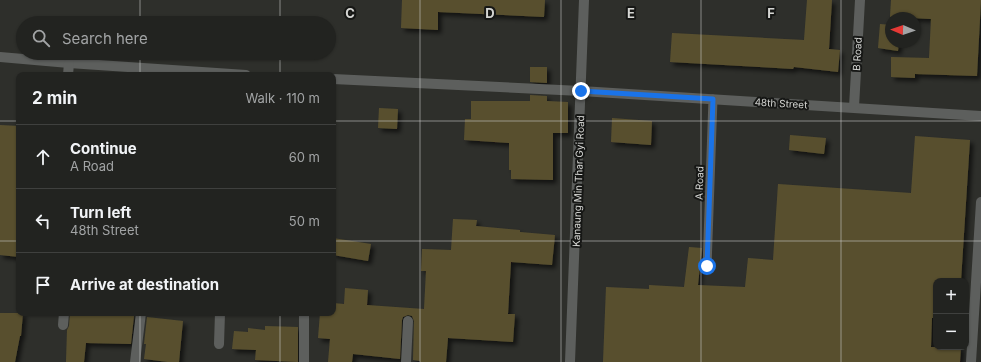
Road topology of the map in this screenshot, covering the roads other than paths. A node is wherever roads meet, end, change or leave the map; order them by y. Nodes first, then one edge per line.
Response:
1 (584, 0) edge
2 (860, 0) edge
3 (0, 57) edge
4 (16, 58) edge
5 (34, 60) edge
6 (69, 63) junction
7 (68, 72) edge
8 (146, 72) edge
9 (336, 79) edge
10 (581, 91) junction
11 (713, 99) junction
12 (854, 107) junction
13 (981, 116) edge
14 (981, 202) edge
15 (707, 266) dead end
16 (64, 316) edge
17 (141, 316) edge
18 (220, 316) edge
19 (304, 316) edge
20 (408, 321) dead end
21 (63, 325) dead end
22 (219, 344) dead end
23 (135, 362) edge
24 (304, 362) edge
25 (406, 362) edge
26 (570, 362) edge
27 (971, 362) edge

1 - 10 street, Kanaung Min Thar Gyi Road
2 - 12 street, B Road
3 - 4 street
5 - 6 street
6 - 7 street
6 - 8 street
9 - 10 street, 48th Street
10 - 11 street, 48th Street
10 - 26 street, Kanaung Min Thar Gyi Road
11 - 12 street, 48th Street
11 - 15 lane, A Road
12 - 13 street, 48th Street
14 - 27 street
16 - 21 street
17 - 23 street
18 - 22 street
19 - 24 street
20 - 25 street

